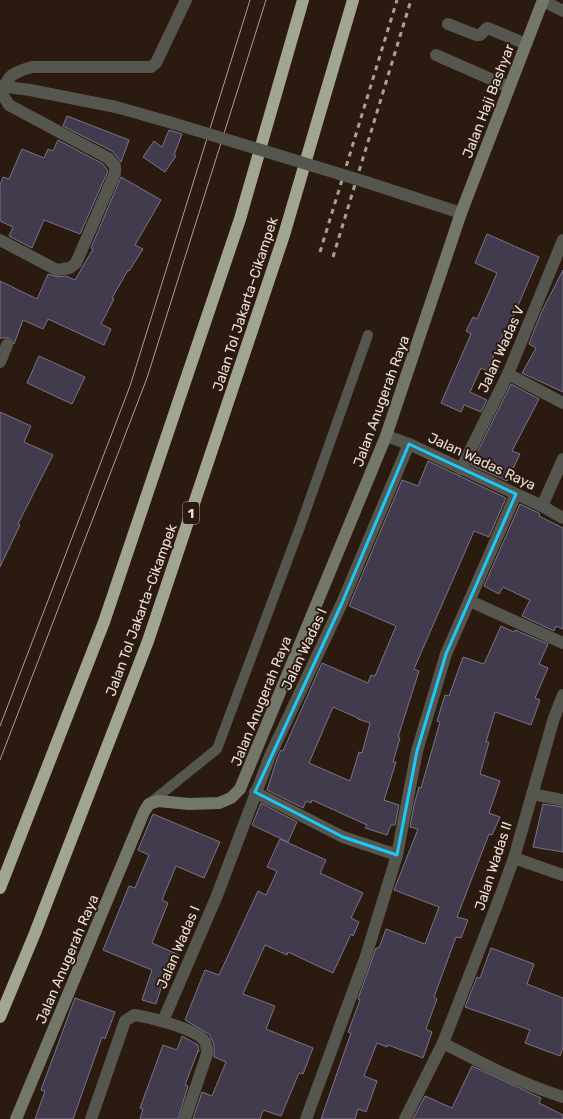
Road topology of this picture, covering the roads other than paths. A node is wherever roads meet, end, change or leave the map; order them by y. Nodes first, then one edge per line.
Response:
1 (186, 0) edge
2 (303, 0) edge
3 (354, 0) edge
4 (543, 1) edge
5 (563, 11) edge
6 (448, 24) dead end
7 (526, 44) junction
8 (436, 55) dead end
9 (2, 87) edge
10 (510, 87) junction
11 (461, 213) junction
12 (0, 240) edge
13 (563, 240) edge
14 (368, 335) dead end
15 (7, 345) dead end
16 (0, 362) edge
17 (508, 374) junction
18 (563, 403) edge
19 (386, 436) junction
20 (410, 444) junction
21 (563, 459) edge
22 (461, 469) junction
23 (516, 494) junction
24 (542, 506) junction
25 (563, 518) edge
26 (470, 600) junction
27 (563, 643) edge
28 (563, 695) edge
29 (255, 792) junction
30 (532, 794) junction
31 (563, 800) edge
32 (149, 804) junction
33 (397, 855) junction
34 (514, 858) junction
35 (563, 875) edge
36 (0, 888) edge
37 (0, 1017) edge
38 (163, 1021) junction
39 (443, 1043) junction
40 (563, 1097) edge
41 (16, 1119) edge
42 (91, 1119) edge
43 (185, 1119) edge
44 (306, 1119) edge
45 (405, 1119) edge

1 - 9 street
2 - 36 highway
3 - 37 highway, Jalan Tol Jakarta–Cikampek / 1
4 - 5 street
4 - 7 street, Jalan Haji Bashyar
6 - 7 street
7 - 10 street, Jalan Haji Bashyar
8 - 10 street
9 - 11 street, bridge
9 - 12 street
10 - 11 street, Jalan Haji Bashyar
11 - 19 street, Jalan Anugerah Raya
13 - 17 street, Jalan Wadas V
14 - 32 lane
15 - 16 street
17 - 18 street
17 - 22 street, Jalan Wadas V
19 - 20 street, Jalan Wadas Raya
19 - 32 street, Jalan Anugerah Raya
20 - 22 street, Jalan Wadas Raya
20 - 29 street, Jalan Wadas I
21 - 24 street
22 - 23 street, Jalan Wadas Raya
23 - 24 street, Jalan Wadas Raya
23 - 26 street
24 - 25 street, Jalan Wadas Raya
26 - 27 street
26 - 33 street
28 - 30 street, Jalan Wadas II
29 - 33 street
29 - 38 street, Jalan Wadas I
30 - 31 street
30 - 34 street, Jalan Wadas II
32 - 41 street, Jalan Anugerah Raya
33 - 44 street
34 - 35 street
34 - 39 street, Jalan Wadas II
38 - 42 street
38 - 43 street
39 - 40 street
39 - 45 street, Jalan Wadas II

